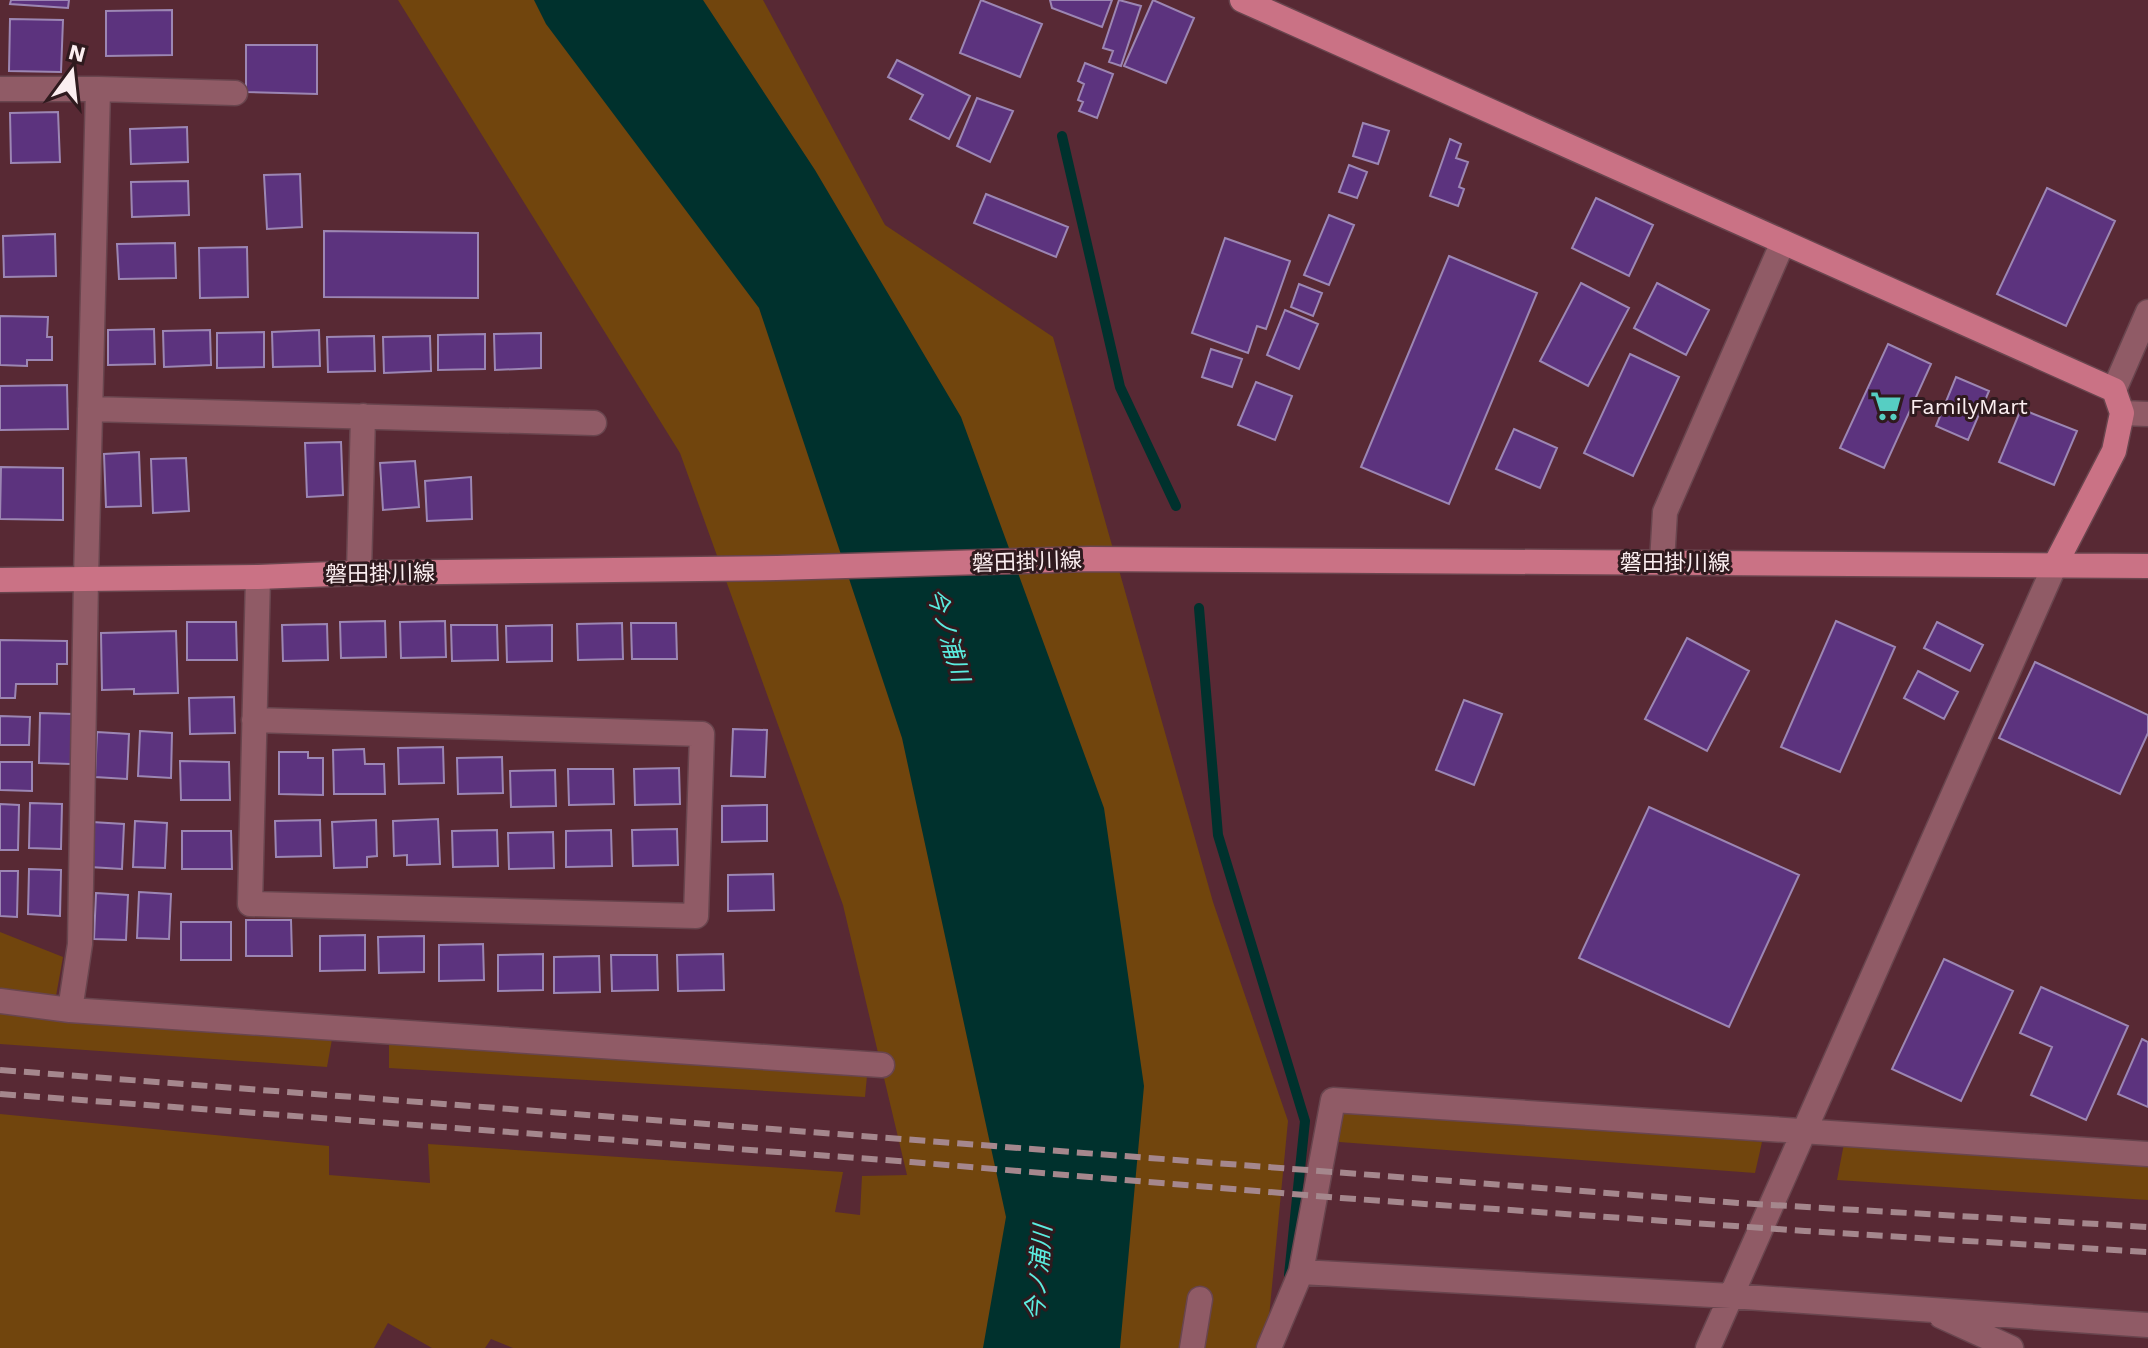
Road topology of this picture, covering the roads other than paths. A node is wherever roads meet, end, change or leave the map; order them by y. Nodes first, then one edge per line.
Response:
1 (1242, 0) edge
2 (0, 89) edge
3 (98, 89) junction
4 (235, 93) dead end
5 (1783, 242) junction
6 (2148, 312) edge
7 (2118, 401) junction
8 (90, 409) junction
9 (2148, 414) edge
10 (363, 416) junction
11 (594, 423) dead end
12 (1662, 562) junction
13 (2055, 565) junction
14 (2148, 566) edge
15 (359, 573) junction
16 (258, 577) junction
17 (86, 579) junction
18 (0, 580) edge
19 (254, 720) junction
20 (0, 1001) edge
21 (70, 1010) junction
22 (882, 1065) dead end
23 (1804, 1131) junction
24 (2148, 1154) edge
25 (1301, 1272) junction
26 (1731, 1296) junction
27 (1200, 1299) dead end
28 (1928, 1310) junction
29 (2148, 1325) edge
30 (1192, 1348) edge
31 (1269, 1348) edge
32 (1708, 1348) edge
33 (2011, 1348) edge

1 - 5 main road
2 - 3 street
3 - 4 street
3 - 8 street
5 - 7 main road
5 - 12 street
6 - 7 street
7 - 9 street
7 - 13 main road
8 - 10 street
8 - 17 street
10 - 11 street
10 - 15 street
12 - 13 main road, 磐田掛川線
12 - 15 main road, 磐田掛川線
13 - 14 main road, 磐田掛川線
13 - 23 street
15 - 16 main road, 磐田掛川線
16 - 17 main road, 磐田掛川線
16 - 19 street
17 - 18 main road, 磐田掛川線
17 - 21 street
19 - 19 street
20 - 21 street
21 - 22 street
23 - 24 street
23 - 25 street
23 - 26 street
25 - 26 street
25 - 31 street
26 - 28 street
26 - 32 street
27 - 30 street
28 - 29 street
28 - 33 street

